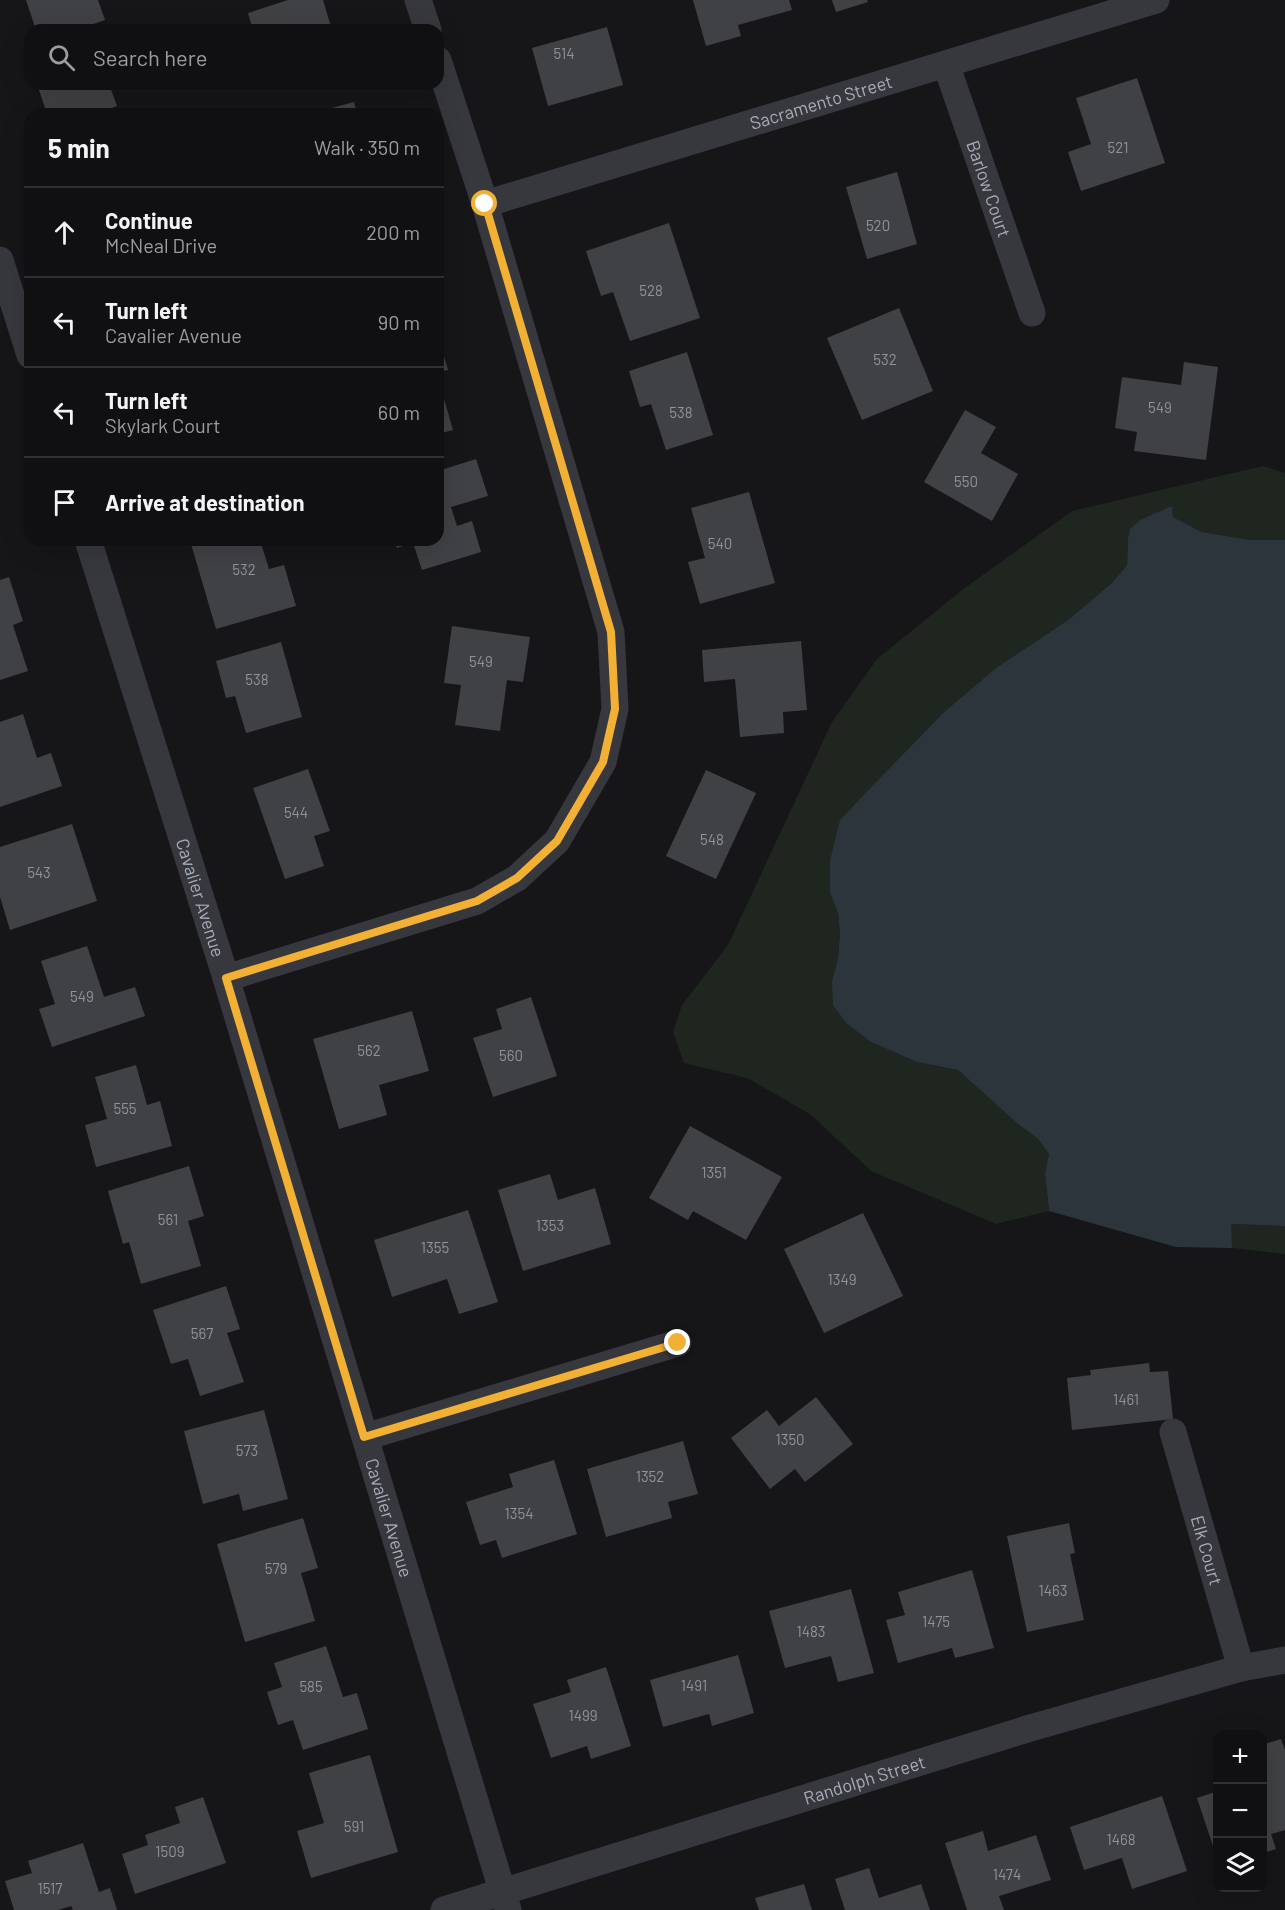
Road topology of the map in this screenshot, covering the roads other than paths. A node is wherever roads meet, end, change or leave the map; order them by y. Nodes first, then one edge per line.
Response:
1 (418, 0) edge
2 (1156, 0) edge
3 (426, 24) edge
4 (946, 64) junction
5 (444, 78) edge
6 (485, 204) junction
7 (0, 260) edge
8 (1032, 313) dead end
9 (24, 336) edge
10 (90, 546) edge
11 (226, 978) junction
12 (678, 1343) dead end
13 (1173, 1432) dead end
14 (364, 1437) junction
15 (1285, 1660) edge
16 (1241, 1668) junction
17 (506, 1901) edge
18 (444, 1910) edge

1 - 3 street
2 - 4 street, Sacramento Street
4 - 6 street, Sacramento Street
4 - 8 street, Barlow Court
5 - 6 street
6 - 11 street
7 - 9 street
10 - 11 street, Cavalier Avenue
11 - 14 street, Cavalier Avenue
12 - 14 street
13 - 16 street, Elk Court
14 - 17 street, Cavalier Avenue
15 - 16 street, Randolph Street
16 - 17 street, Randolph Street
17 - 18 street, Randolph Street

